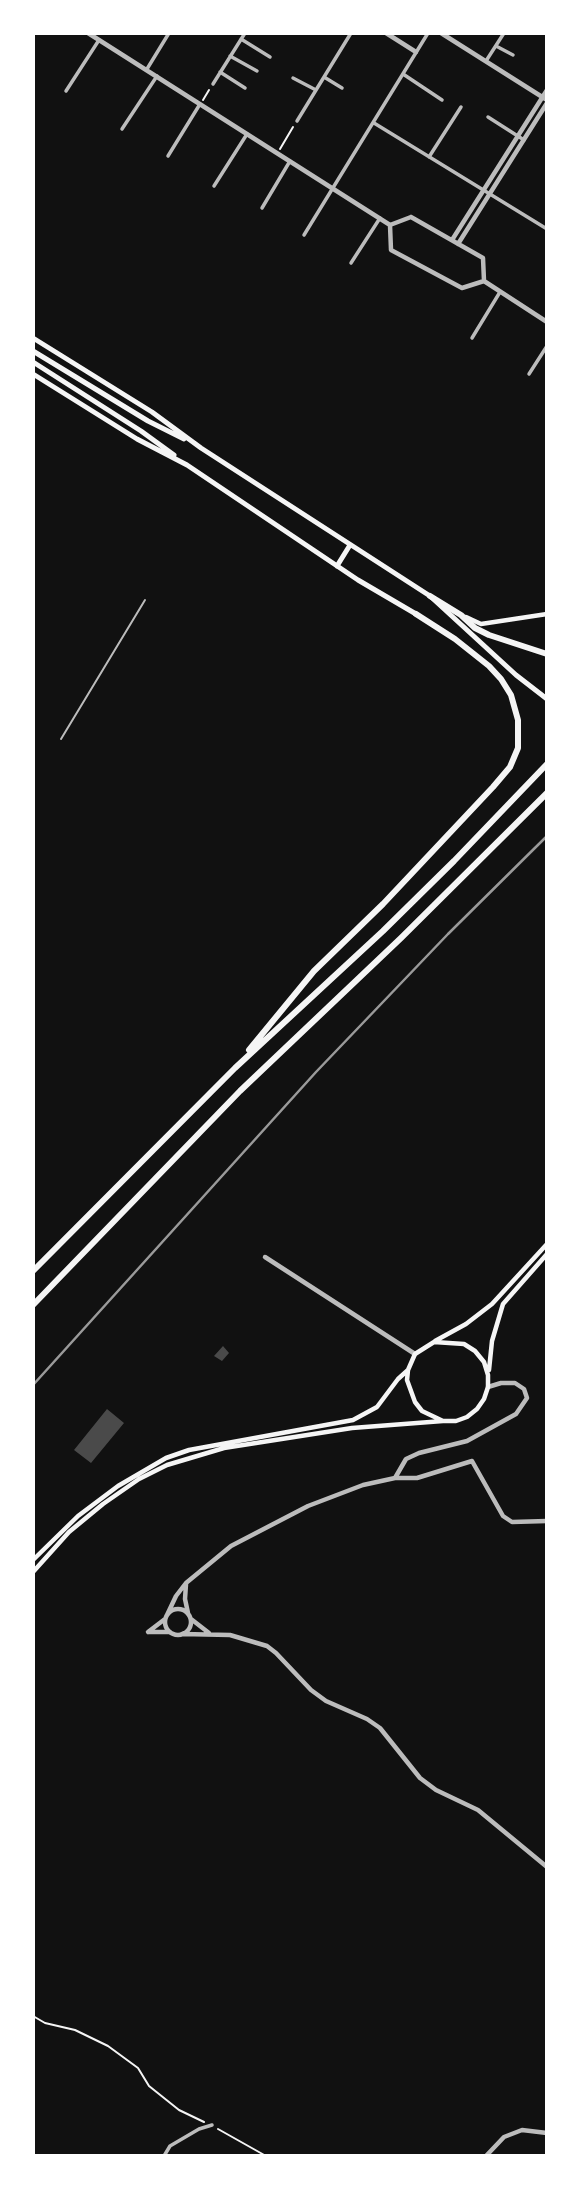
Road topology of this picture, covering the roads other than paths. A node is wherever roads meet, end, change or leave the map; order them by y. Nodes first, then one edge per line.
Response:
1 (89, 33) edge
2 (169, 33) edge
3 (351, 33) edge
4 (386, 33) edge
5 (428, 33) edge
6 (441, 33) edge
7 (503, 33) edge
8 (242, 35) edge
9 (99, 40) junction
10 (495, 46) junction
11 (416, 52) junction
12 (513, 55) dead end
13 (230, 56) junction
14 (270, 57) dead end
15 (486, 61) junction
16 (147, 69) junction
17 (257, 71) dead end
18 (220, 72) junction
19 (403, 74) junction
20 (157, 76) junction
21 (324, 77) junction
22 (293, 78) dead end
23 (214, 83) road end
24 (245, 88) dead end
25 (342, 88) dead end
26 (316, 90) junction
27 (547, 90) edge
28 (66, 91) dead end
29 (442, 100) dead end
30 (545, 100) edge
31 (201, 104) junction
32 (461, 107) dead end
33 (488, 117) dead end
34 (297, 121) road end
35 (374, 122) junction
36 (122, 129) dead end
37 (247, 134) junction
38 (518, 136) junction
39 (524, 140) junction
40 (168, 156) dead end
41 (429, 157) junction
42 (290, 161) junction
43 (214, 186) dead end
44 (334, 189) junction
45 (484, 191) junction
46 (489, 194) junction
47 (262, 208) dead end
48 (380, 218) junction
49 (390, 225) junction
50 (547, 229) edge
51 (304, 235) dead end
52 (452, 240) junction
53 (458, 244) junction
54 (351, 262) dead end
55 (484, 281) junction
56 (500, 292) junction
57 (547, 322) edge
58 (33, 338) edge
59 (472, 338) dead end
60 (547, 346) edge
61 (33, 351) edge
62 (36, 364) edge
63 (33, 374) edge
64 (529, 374) dead end
65 (201, 447) junction
66 (187, 465) junction
67 (350, 545) junction
68 (337, 566) junction
69 (430, 596) junction
70 (145, 600) dead end
71 (416, 614) joint
72 (547, 614) edge
73 (461, 615) junction
74 (547, 654) edge
75 (547, 699) edge
76 (61, 739) dead end
77 (547, 764) edge
78 (547, 793) edge
79 (235, 1068) junction
80 (547, 1244) edge
81 (547, 1254) edge
82 (265, 1257) dead end
83 (33, 1270) edge
84 (33, 1305) edge
85 (434, 1342) junction
86 (415, 1354) junction
87 (408, 1370) junction
88 (488, 1375) junction
89 (488, 1387) junction
90 (443, 1421) junction
91 (395, 1478) junction
92 (547, 1521) edge
93 (33, 1560) edge
94 (33, 1572) edge
95 (186, 1583) junction
96 (166, 1616) junction
97 (190, 1616) junction
98 (170, 1632) junction
99 (209, 1633) junction
100 (182, 1634) junction
101 (547, 1867) edge
102 (212, 2125) road end
103 (547, 2133) edge
104 (164, 2156) edge
105 (486, 2156) edge

1 - 9 street
2 - 16 street
3 - 21 street
4 - 11 street
5 - 11 street
6 - 15 street
7 - 10 street
8 - 13 street
8 - 14 street
9 - 16 street
9 - 28 street
10 - 12 street
10 - 15 street
11 - 19 street
13 - 17 street
13 - 18 street
15 - 30 street
16 - 20 street
18 - 23 street
18 - 24 street
19 - 29 street
19 - 35 street
20 - 31 street
20 - 36 street
21 - 25 street
21 - 26 street
22 - 26 street
26 - 34 street
27 - 30 street
30 - 38 street
30 - 39 street
31 - 37 street
31 - 40 street
32 - 41 street
33 - 38 street
35 - 41 street
35 - 44 street
37 - 42 street
37 - 43 street
38 - 39 street
38 - 45 street
39 - 46 street
41 - 45 street
42 - 44 street
42 - 47 street
44 - 48 street
44 - 51 street
45 - 46 street
45 - 52 street
46 - 50 street
46 - 53 street
48 - 49 street
48 - 54 street
49 - 52 street
49 - 55 street
52 - 53 street
53 - 55 street
55 - 56 street
56 - 57 street
56 - 59 street
58 - 65 main road
60 - 64 street
61 - 65 main road
62 - 66 main road
63 - 66 main road
65 - 67 main road
66 - 68 main road
67 - 68 main road
67 - 69 main road
68 - 71 main road
69 - 73 highway
69 - 75 main road
70 - 76 lane
71 - 79 highway
72 - 73 main road
73 - 74 highway
77 - 79 highway
78 - 84 highway
79 - 83 highway
80 - 85 main road
81 - 88 main road
82 - 86 street
85 - 86 main road
85 - 88 main road
86 - 87 main road
87 - 90 main road
87 - 93 main road
88 - 89 main road
89 - 90 main road
89 - 91 street
90 - 94 main road
91 - 92 street
91 - 95 street
95 - 96 street
95 - 97 street
96 - 97 street
96 - 98 street
96 - 98 street
97 - 99 street
97 - 100 street
98 - 100 street
99 - 100 street
99 - 101 street
102 - 104 street
103 - 105 street

